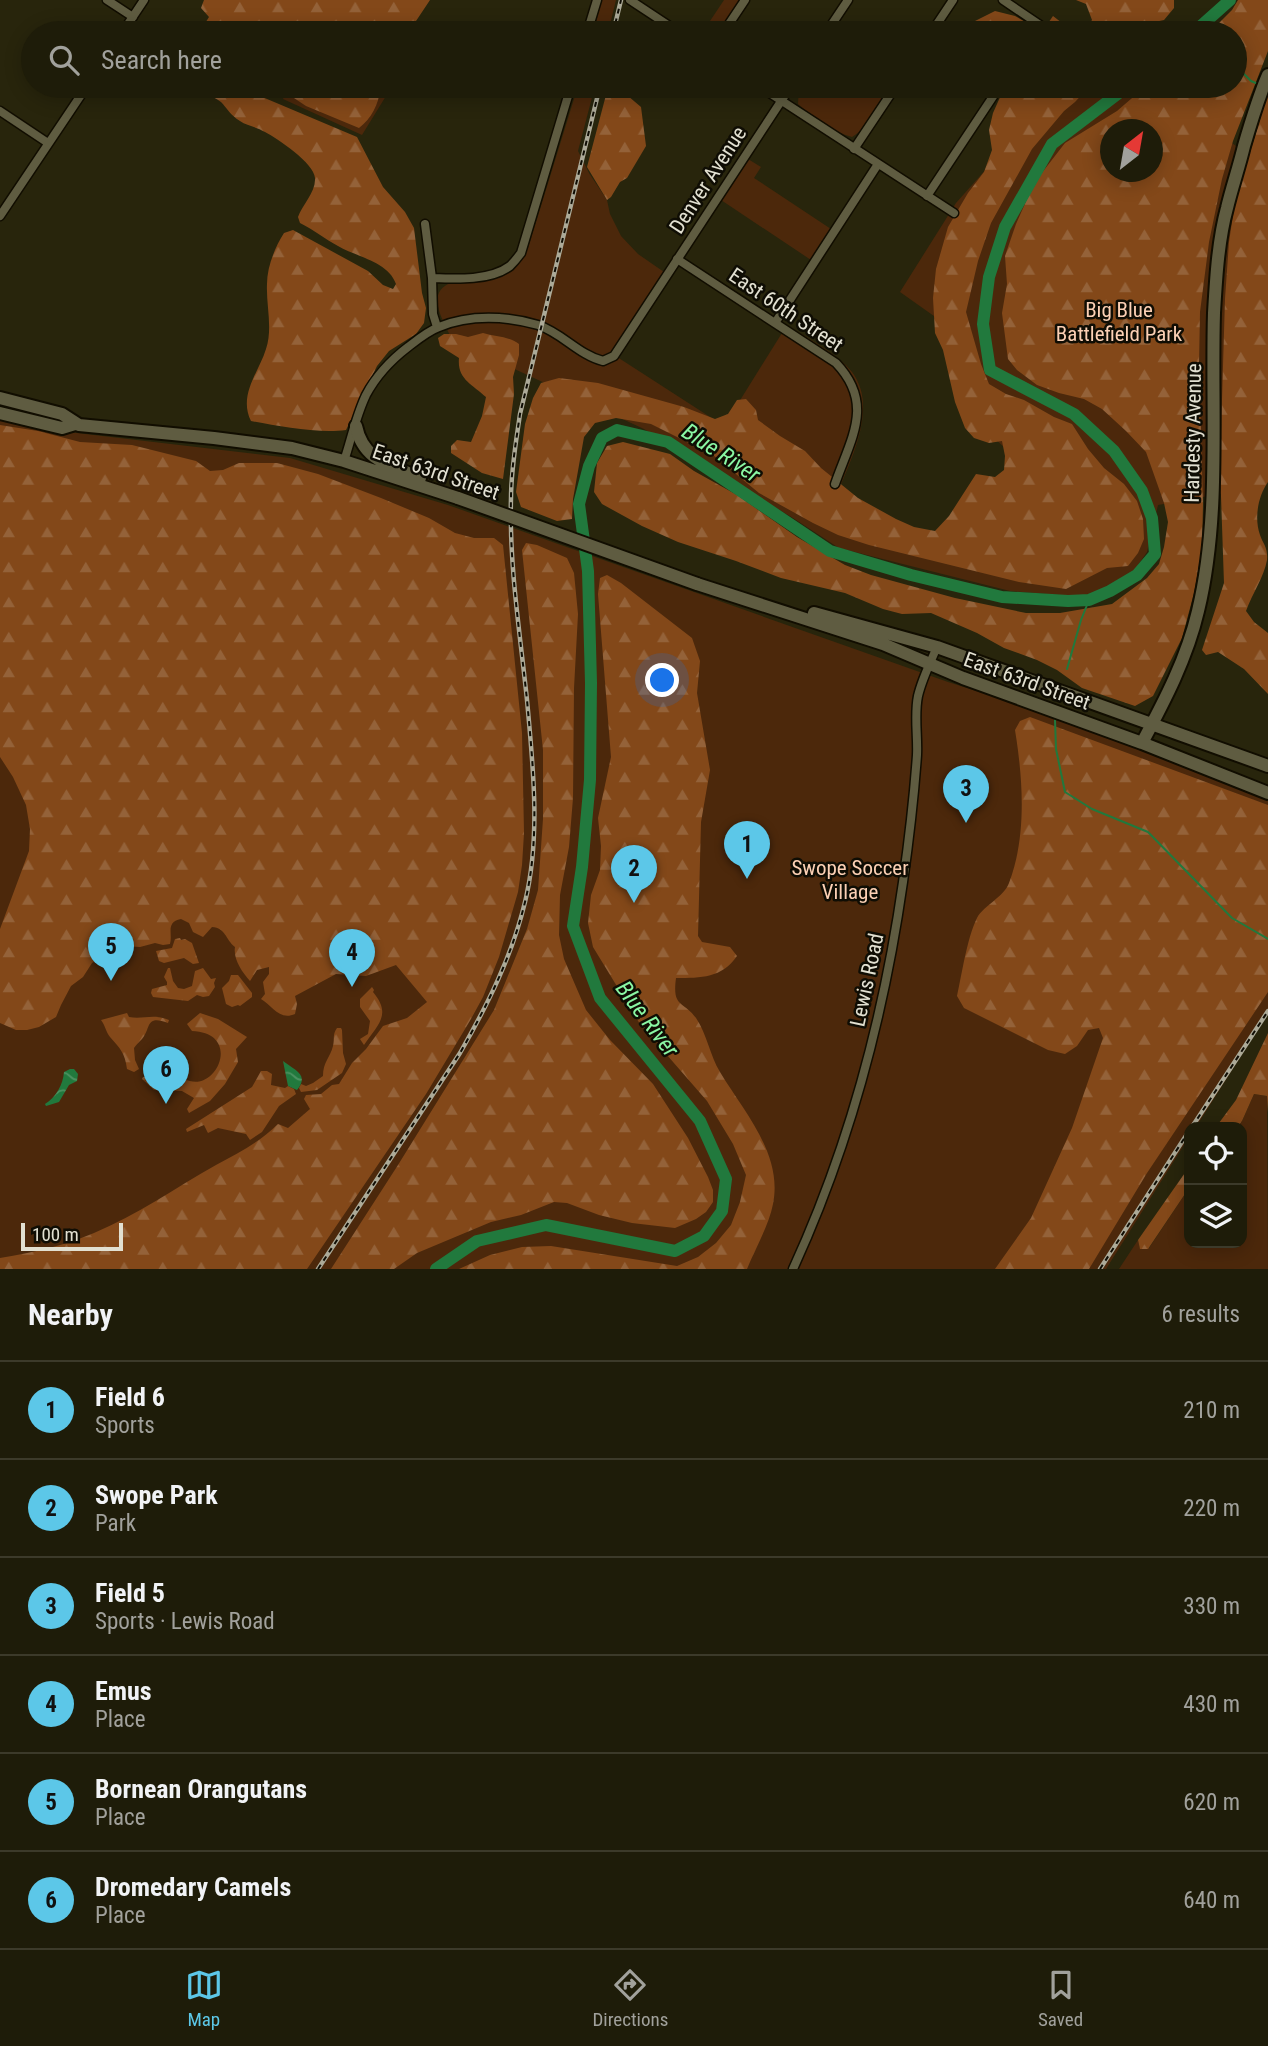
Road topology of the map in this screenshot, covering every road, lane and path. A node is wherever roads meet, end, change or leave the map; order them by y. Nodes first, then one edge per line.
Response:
1 (107, 0) edge
2 (144, 0) edge
3 (597, 0) edge
4 (630, 0) edge
5 (745, 0) edge
6 (848, 0) edge
7 (953, 0) edge
8 (1003, 0) edge
9 (640, 3) edge
10 (133, 17) junction
11 (130, 21) edge
12 (591, 21) edge
13 (664, 21) edge
14 (731, 21) edge
15 (834, 21) edge
16 (939, 21) edge
17 (1035, 21) edge
18 (1267, 79) edge
19 (79, 98) edge
20 (567, 98) edge
21 (779, 98) edge
22 (888, 98) edge
23 (992, 98) edge
24 (782, 100) junction
25 (0, 111) edge
26 (48, 143) junction
27 (855, 149) junction
28 (878, 164) junction
29 (927, 195) junction
30 (954, 213) dead end
31 (0, 216) edge
32 (425, 223) dead end
33 (677, 259) junction
34 (432, 278) junction
35 (775, 323) junction
36 (437, 327) junction
37 (0, 398) edge
38 (0, 413) edge
39 (75, 424) junction
40 (356, 426) junction
41 (344, 461) junction
42 (835, 484) dead end
43 (458, 499) junction
44 (772, 608) junction
45 (937, 647) junction
46 (930, 664) junction
47 (1152, 723) junction
48 (1142, 743) junction
49 (1268, 766) edge
50 (1268, 793) edge
51 (793, 1269) edge

1 - 10 street
2 - 10 street
3 - 12 street
4 - 9 street
5 - 14 street
6 - 15 street
7 - 16 street
8 - 17 street
9 - 13 street
10 - 11 street
18 - 47 main road, Hardesty Avenue
19 - 26 street
20 - 34 street
21 - 24 street
22 - 27 street
23 - 29 street
24 - 27 street
24 - 33 street, Denver Avenue
25 - 26 street
26 - 31 street
27 - 28 street
28 - 29 street
28 - 35 street
29 - 30 street
32 - 34 street
33 - 35 street, East 60th Street
33 - 36 street, Denver Avenue
34 - 36 street
35 - 42 street, East 60th Street
36 - 40 street
37 - 39 main road, East 63rd Street
38 - 39 main road, East 63rd Street
39 - 41 main road, East 63rd Street
40 - 41 street
40 - 43 main road
41 - 43 main road, East 63rd Street
43 - 44 main road, East 63rd Street, bridge
44 - 45 main road, East 63rd Street
44 - 46 main road, East 63rd Street
45 - 46 street, Lewis Road
45 - 47 main road, East 63rd Street
46 - 48 main road, East 63rd Street
46 - 51 street, Lewis Road
47 - 48 main road, Hardesty Avenue
47 - 49 main road, East 63rd Street
48 - 50 main road, East 63rd Street

